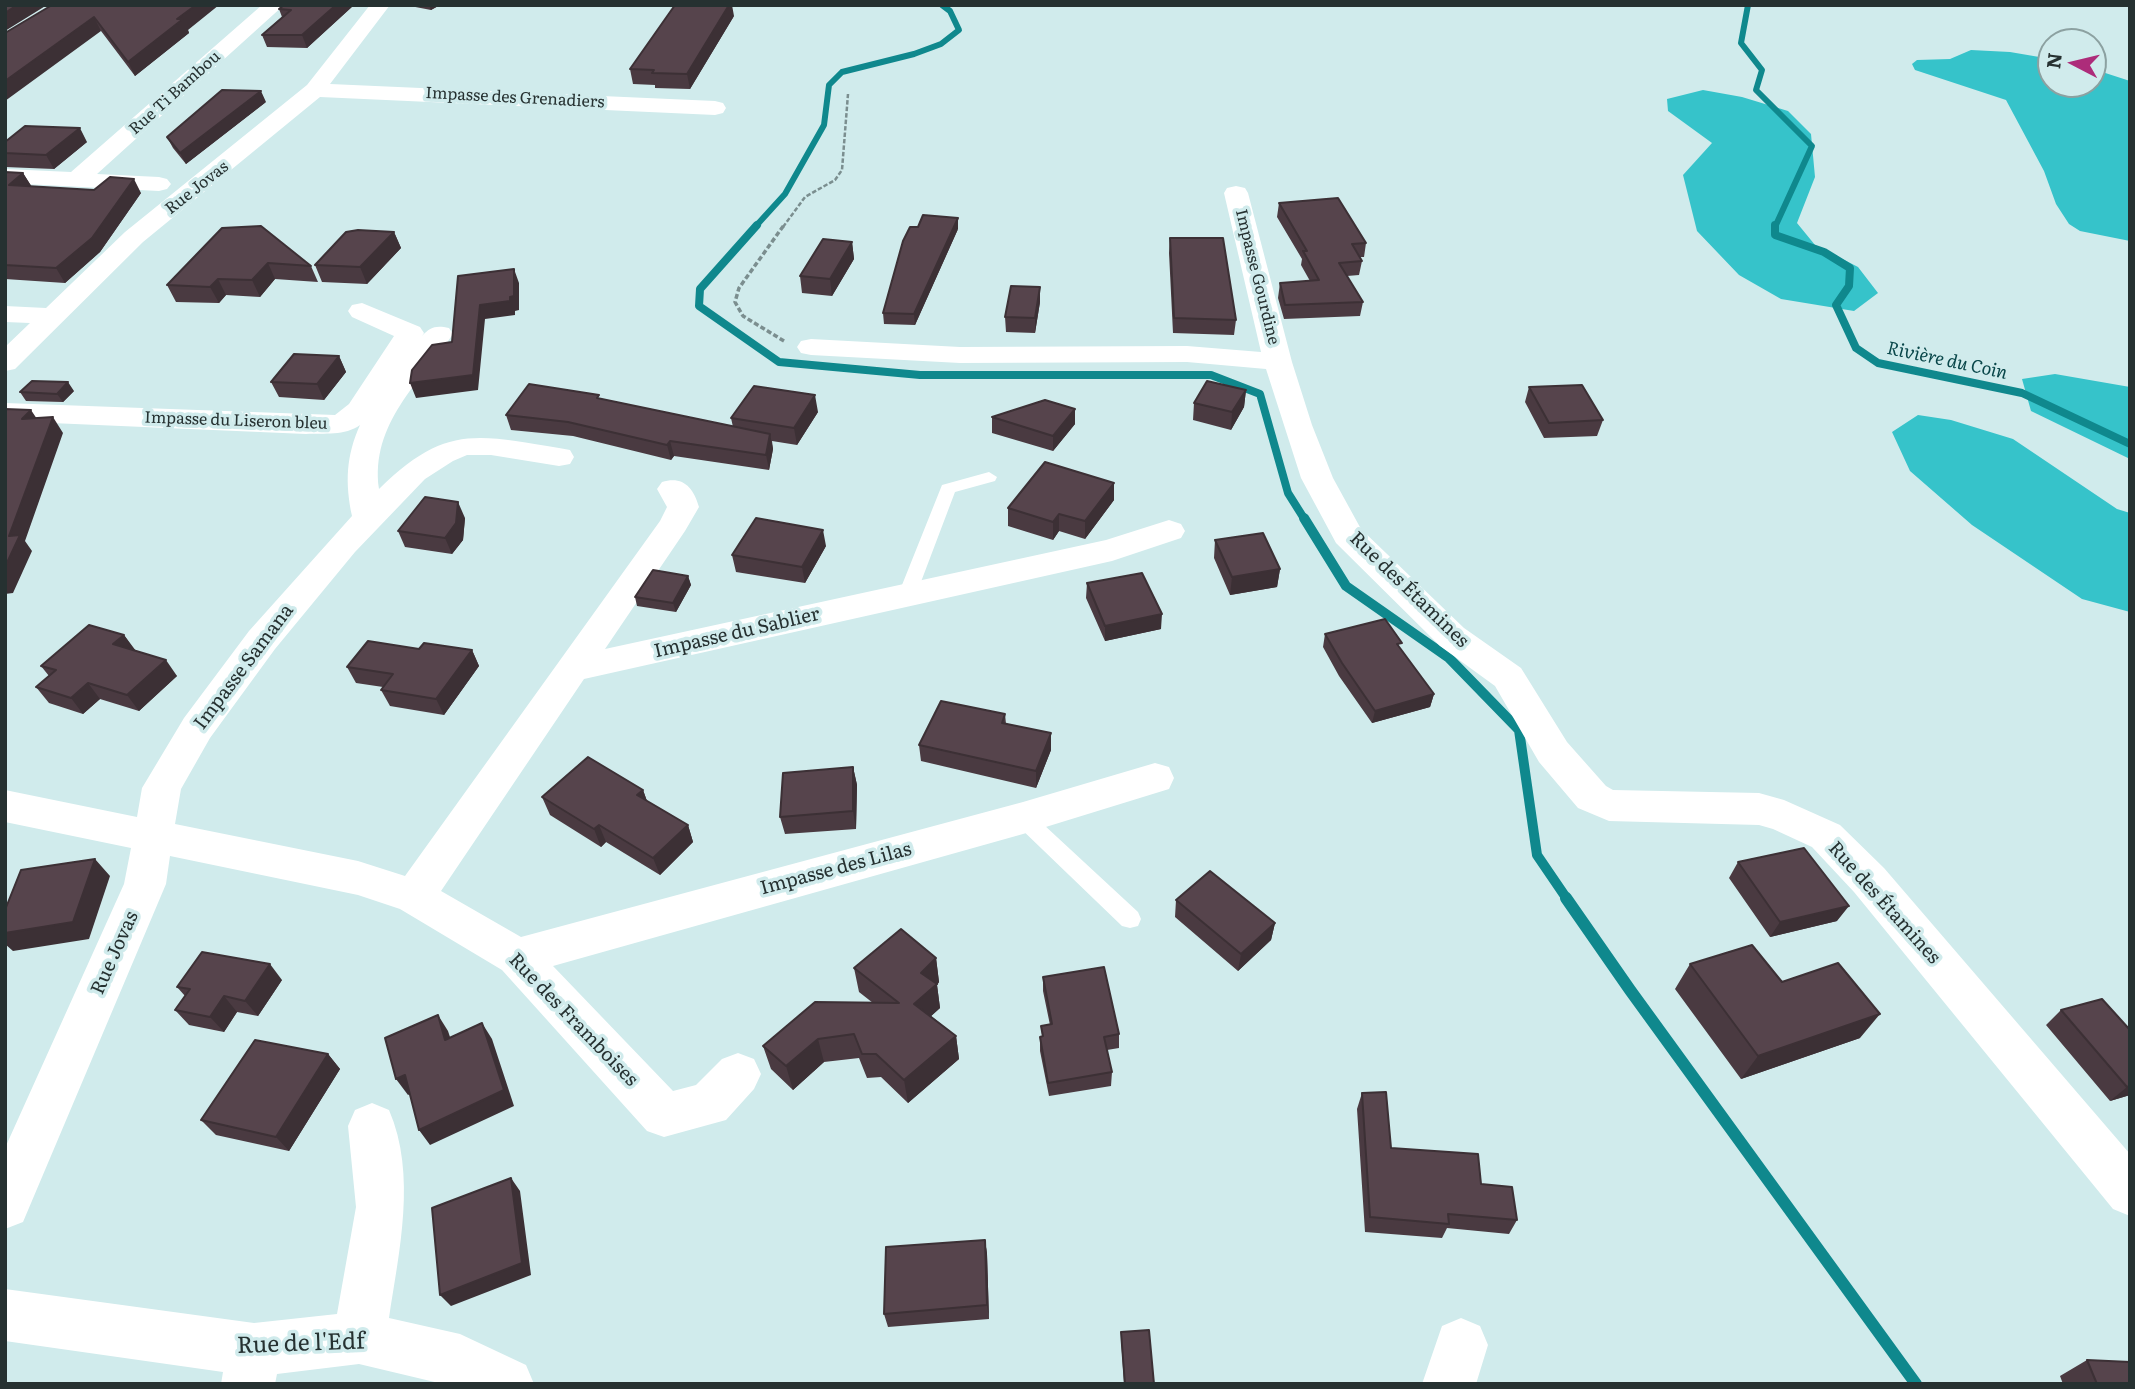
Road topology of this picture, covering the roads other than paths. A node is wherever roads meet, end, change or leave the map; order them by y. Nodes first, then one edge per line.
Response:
1 (274, 5) edge
2 (380, 5) edge
3 (315, 90) junction
4 (715, 108) dead end
5 (5, 176) edge
6 (76, 180) junction
7 (159, 184) dead end
8 (1236, 193) dead end
9 (362, 311) dead end
10 (5, 314) edge
11 (54, 316) junction
12 (439, 334) dead end
13 (811, 347) road end
14 (1278, 362) junction
15 (5, 363) edge
16 (5, 412) edge
17 (559, 457) dead end
18 (989, 477) dead end
19 (673, 489) dead end
20 (369, 518) junction
21 (1169, 531) dead end
22 (907, 595) junction
23 (572, 669) junction
24 (1154, 778) dead end
25 (5, 806) edge
26 (1024, 818) junction
27 (153, 836) junction
28 (414, 895) junction
29 (1130, 919) dead end
30 (517, 957) junction
31 (738, 1074) dead end
32 (372, 1126) dead end
33 (2130, 1192) edge
34 (5, 1205) edge
35 (5, 1315) edge
36 (359, 1338) junction
37 (251, 1367) edge
38 (507, 1384) edge

1 - 6 street, Rue Ti Bambou
2 - 3 street, Rue Jovas
3 - 4 street, Impasse des Grenadiers
3 - 11 street, Rue Jovas
5 - 6 street
6 - 7 street
8 - 14 street, Impasse Gourdine
9 - 16 street, Impasse du Liseron bleu
10 - 11 street
11 - 15 street, Rue Jovas
12 - 20 street
13 - 14 street
14 - 33 street, Rue des Étamines
17 - 20 street, Impasse Samana
18 - 22 lane
19 - 23 street
20 - 27 street, Impasse Samana
21 - 22 street, Impasse du Sablier
22 - 23 street, Impasse du Sablier
23 - 28 street
24 - 26 street, Impasse des Lilas
25 - 27 street
26 - 29 lane
26 - 30 street, Impasse des Lilas
27 - 28 street, Rue des Framboises
27 - 34 street, Rue Jovas
28 - 30 street, Rue des Framboises
30 - 31 street, Rue des Framboises
32 - 36 street
35 - 37 street, Rue de l'Edf
36 - 37 street, Rue de l'Edf
36 - 38 street, Rue de l'Edf

